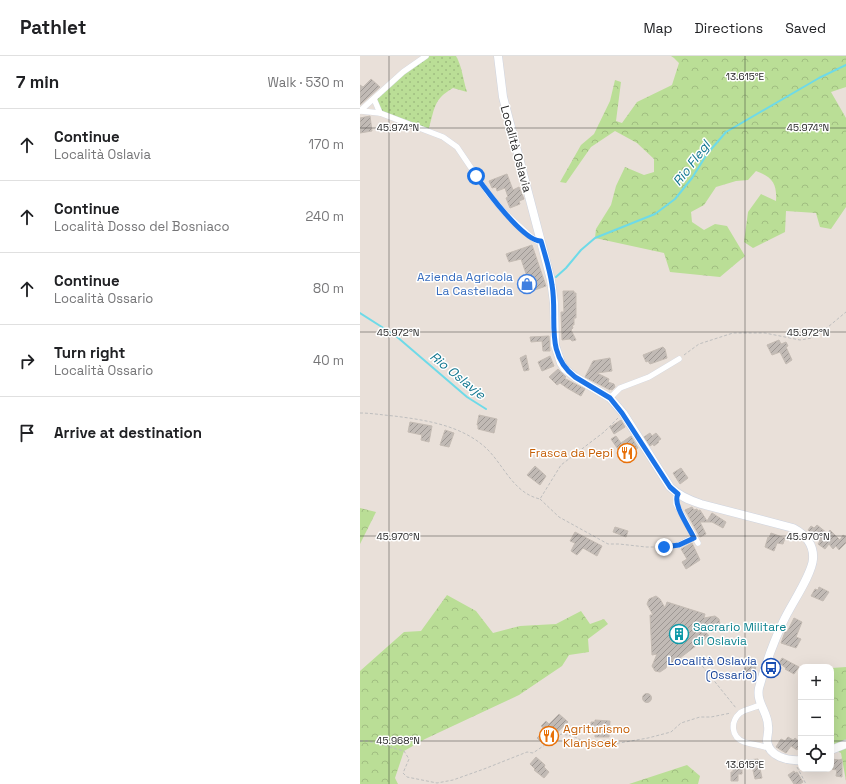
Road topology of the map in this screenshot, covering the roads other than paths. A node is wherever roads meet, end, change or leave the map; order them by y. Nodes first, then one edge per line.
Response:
1 (426, 56) edge
2 (498, 56) edge
3 (374, 99) junction
4 (361, 111) edge
5 (380, 112) junction
6 (541, 241) junction
7 (678, 359) road end
8 (610, 398) junction
9 (678, 494) junction
10 (679, 545) road end
11 (760, 705) junction
12 (846, 744) edge
13 (769, 746) junction
14 (834, 749) edge
15 (797, 760) edge

1 - 3 street
2 - 6 street, Località Oslavia
3 - 4 street
3 - 5 street
4 - 5 street
5 - 6 street
6 - 8 street, Località Oslavia
7 - 8 street
8 - 9 street
9 - 10 street
9 - 11 street
11 - 13 street
11 - 13 street
12 - 14 street
13 - 15 street

